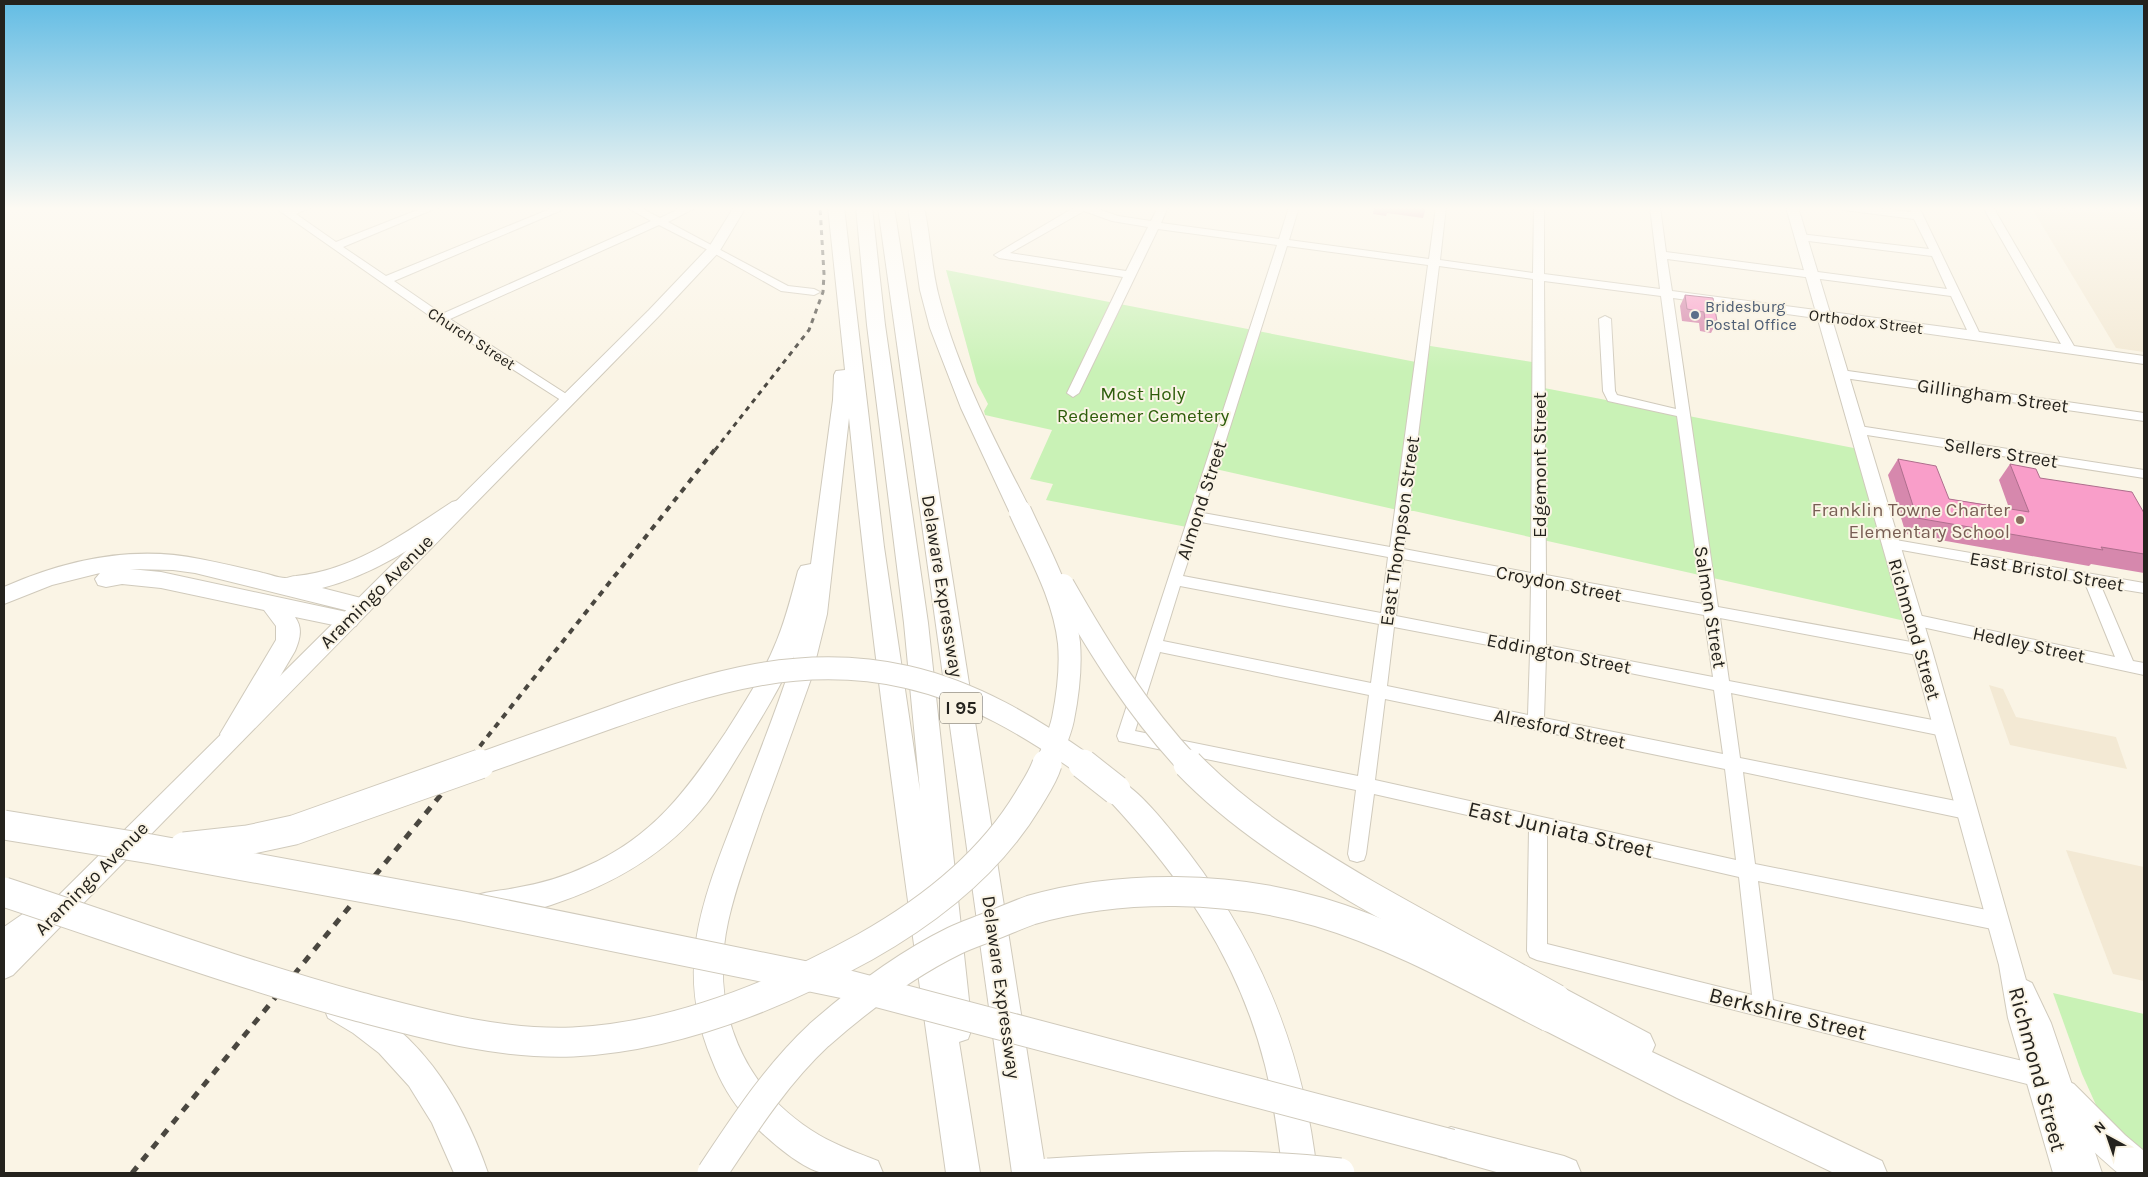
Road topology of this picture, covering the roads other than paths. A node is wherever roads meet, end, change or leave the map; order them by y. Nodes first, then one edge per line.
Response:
1 (359, 262) edge
2 (431, 262) edge
3 (569, 262) edge
4 (701, 262) edge
5 (737, 262) edge
6 (842, 262) edge
7 (879, 262) edge
8 (883, 262) edge
9 (925, 262) edge
10 (1044, 262) edge
11 (1136, 262) edge
12 (1277, 262) edge
13 (1426, 262) edge
14 (1539, 262) edge
15 (1662, 262) edge
16 (1720, 262) edge
17 (1807, 262) edge
18 (1939, 262) edge
19 (2019, 262) edge
20 (1434, 263) junction
21 (1811, 274) junction
22 (1130, 275) junction
23 (1539, 277) junction
24 (387, 280) junction
25 (814, 292) dead end
26 (1954, 293) junction
27 (1667, 296) junction
28 (846, 297) junction
29 (1825, 316) junction
30 (441, 319) junction
31 (1605, 319) dead end
32 (1975, 336) junction
33 (2070, 350) junction
34 (2144, 360) edge
35 (1841, 374) junction
36 (1073, 393) dead end
37 (567, 400) junction
38 (1683, 414) junction
39 (2144, 417) edge
40 (1858, 430) junction
41 (2144, 474) edge
42 (829, 497) junction
43 (459, 507) junction
44 (1020, 511) junction
45 (1196, 516) junction
46 (1890, 544) junction
47 (1397, 552) junction
48 (1538, 579) junction
49 (1175, 580) junction
50 (2091, 580) junction
51 (2144, 588) edge
52 (275, 594) junction
53 (4, 596) edge
54 (1711, 611) junction
55 (4, 613) edge
56 (354, 613) junction
57 (1388, 620) junction
58 (1913, 620) junction
59 (1154, 645) junction
60 (1538, 649) junction
61 (1922, 650) junction
62 (2127, 666) junction
63 (2144, 669) edge
64 (1723, 686) junction
65 (1379, 690) junction
66 (1536, 722) junction
67 (1943, 730) junction
68 (233, 734) junction
69 (1125, 736) joint
70 (1734, 764) junction
71 (1366, 785) junction
72 (1966, 810) junction
73 (1538, 823) junction
74 (4, 825) edge
75 (151, 849) junction
76 (1357, 854) dead end
77 (1748, 871) junction
78 (85, 886) junction
79 (4, 892) edge
80 (463, 906) junction
81 (1997, 921) junction
82 (4, 941) edge
83 (4, 967) edge
84 (321, 996) junction
85 (1764, 1007) junction
86 (1552, 1008) junction
87 (2051, 1085) junction
88 (1867, 1172) edge
89 (471, 1173) edge
90 (712, 1173) edge
91 (866, 1173) edge
92 (963, 1173) edge
93 (971, 1173) edge
94 (1029, 1173) edge
95 (1048, 1173) edge
96 (1300, 1173) edge
97 (1340, 1173) edge
98 (1564, 1173) edge
99 (2066, 1173) edge
100 (2088, 1173) edge
101 (2144, 1173) edge

1 - 24 street, Church Street
2 - 24 street
3 - 30 street
4 - 37 main road, Aramingo Avenue
5 - 25 street
6 - 28 highway
7 - 93 highway, Delaware Expressway / I 95
8 - 94 highway, Delaware Expressway / I 95
9 - 44 highway
10 - 22 street
11 - 22 street
12 - 45 street, Almond Street
13 - 20 street, Orthodox Street
14 - 23 street, Edgemont Street
15 - 27 street, Salmon Street
16 - 21 street
17 - 21 main road, Richmond Street
18 - 26 street
19 - 33 street
20 - 23 street, Orthodox Street
20 - 47 street, East Thompson Street
21 - 26 street
21 - 29 main road, Richmond Street
22 - 36 street
23 - 27 street, Orthodox Street
23 - 48 street, Edgemont Street
24 - 30 street, Church Street
26 - 32 street
27 - 29 street, Orthodox Street
27 - 38 street, Salmon Street
28 - 42 highway
28 - 92 highway
29 - 32 street, Orthodox Street
29 - 35 main road, Richmond Street
30 - 37 street, Church Street
31 - 38 street
32 - 33 street, Orthodox Street
33 - 34 street, Orthodox Street
35 - 39 street, Gillingham Street
35 - 40 main road, Richmond Street
37 - 43 main road, Aramingo Avenue
38 - 54 street, Salmon Street
40 - 41 street, Sellers Street
40 - 46 main road, Richmond Street
42 - 80 highway, bridge
42 - 91 highway, bridge
43 - 52 highway
43 - 56 main road, Aramingo Avenue
44 - 84 highway, bridge
44 - 86 highway, bridge
45 - 47 street, Croydon Street
45 - 49 street, Almond Street
46 - 50 street, East Bristol Street
46 - 58 main road, Richmond Street
47 - 48 street, Croydon Street
47 - 57 street, East Thompson Street
48 - 54 street, Croydon Street
48 - 60 street, Edgemont Street
49 - 57 street, Eddington Street
49 - 59 street, Almond Street
50 - 51 street, East Bristol Street
50 - 62 street
52 - 53 highway
52 - 55 highway
52 - 56 highway
52 - 68 highway
54 - 61 street, Croydon Street
54 - 64 street, Salmon Street
56 - 68 main road, Aramingo Avenue
57 - 60 street, Eddington Street
57 - 65 street, East Thompson Street
58 - 61 main road, Richmond Street
58 - 62 street, Hedley Street
59 - 65 street, Alresford Street
59 - 69 street, Almond Street
60 - 64 street, Eddington Street
60 - 66 street, Edgemont Street
61 - 67 main road, Richmond Street
62 - 63 street, Hedley Street
64 - 67 street, Eddington Street
64 - 70 street, Salmon Street
65 - 66 street, Alresford Street
65 - 71 street, East Thompson Street
66 - 70 street, Alresford Street
67 - 72 main road, Richmond Street
68 - 78 main road, Aramingo Avenue
69 - 71 street, East Juniata Street
70 - 72 street, Alresford Street
70 - 77 street, Salmon Street
71 - 73 street, East Juniata Street
71 - 76 street, East Thompson Street
72 - 81 main road, Richmond Street
73 - 77 street, East Juniata Street
73 - 85 street, Berkshire Street
74 - 75 highway, bridge
75 - 80 highway, bridge
75 - 96 highway, bridge
77 - 81 street, East Juniata Street
77 - 85 street, Salmon Street
78 - 82 main road
78 - 83 main road, Aramingo Avenue
79 - 84 highway, bridge
80 - 98 highway, bridge
81 - 87 main road, Richmond Street
84 - 89 highway, bridge
85 - 87 street, Berkshire Street
86 - 88 highway
86 - 90 highway, bridge
87 - 99 main road, Richmond Street
87 - 100 main road, Richmond Street
87 - 101 highway
95 - 97 highway, bridge

